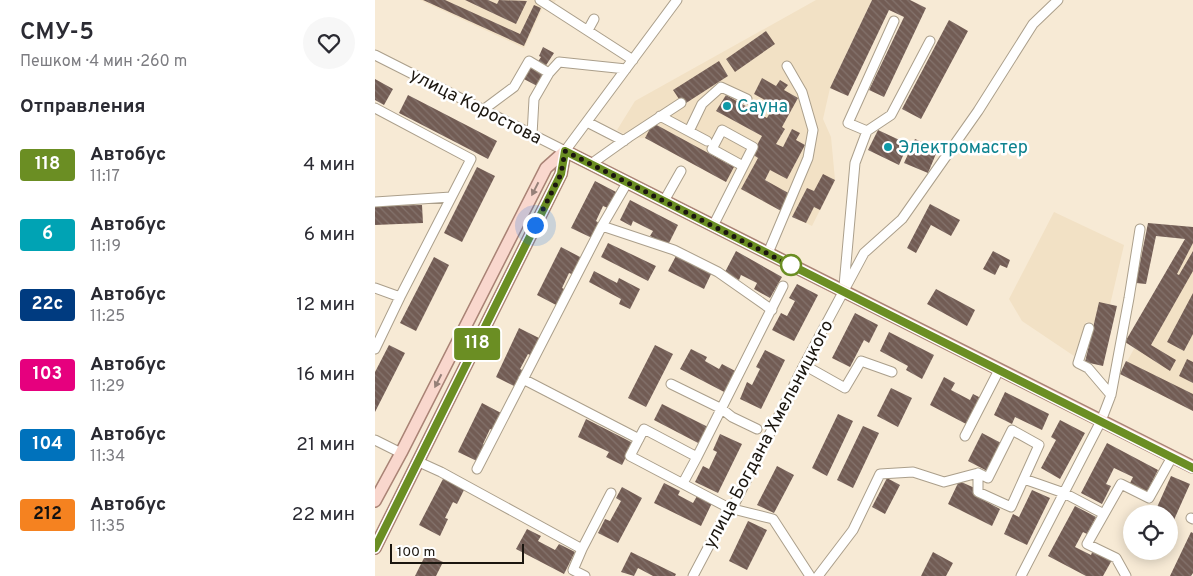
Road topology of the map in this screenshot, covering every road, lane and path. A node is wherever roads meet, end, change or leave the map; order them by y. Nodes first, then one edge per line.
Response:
1 (540, 0) edge
2 (677, 0) edge
3 (1058, 0) edge
4 (594, 19) dead end
5 (894, 21) dead end
6 (588, 30) junction
7 (930, 41) dead end
8 (375, 54) edge
9 (633, 60) junction
10 (787, 66) dead end
11 (626, 69) junction
12 (549, 73) junction
13 (747, 99) dead end
14 (681, 102) dead end
15 (375, 108) edge
16 (483, 110) junction
17 (660, 116) junction
18 (587, 122) junction
19 (689, 131) junction
20 (867, 131) junction
21 (532, 134) junction
22 (624, 141) junction
23 (707, 141) dead end
24 (565, 151) junction
25 (591, 164) junction
26 (743, 166) junction
27 (681, 172) dead end
28 (627, 183) junction
29 (451, 197) junction
30 (664, 201) junction
31 (375, 202) edge
32 (602, 226) junction
33 (713, 226) junction
34 (1140, 229) dead end
35 (768, 253) junction
36 (783, 286) dead end
37 (375, 288) edge
38 (843, 292) junction
39 (400, 297) junction
40 (772, 310) junction
41 (1089, 328) dead end
42 (375, 349) edge
43 (804, 365) junction
44 (999, 370) junction
45 (892, 372) dead end
46 (523, 379) junction
47 (671, 384) dead end
48 (1111, 395) junction
49 (722, 408) junction
50 (1101, 421) junction
51 (757, 429) dead end
52 (965, 436) dead end
53 (639, 439) junction
54 (375, 440) edge
55 (401, 453) junction
56 (697, 457) junction
57 (1172, 457) junction
58 (419, 462) junction
59 (1193, 468) edge
60 (477, 469) dead end
61 (978, 472) junction
62 (1024, 479) junction
63 (683, 483) junction
64 (611, 492) dead end
65 (1064, 493) junction
66 (375, 501) edge
67 (729, 508) junction
68 (1104, 514) junction
69 (375, 548) edge
70 (582, 549) junction
71 (571, 573) edge
72 (585, 576) edge
73 (693, 576) edge
74 (810, 576) edge
75 (818, 576) edge
76 (1020, 576) edge
77 (1126, 576) edge

1 - 6 street
2 - 9 street
3 - 38 street, улица Богдана Хмельницкого
4 - 6 street
5 - 20 street
6 - 9 street
7 - 20 street
8 - 16 street, улица Коростова
9 - 11 street
10 - 35 street
11 - 12 street
11 - 18 street
12 - 16 street
12 - 21 street
13 - 19 street
14 - 17 street
15 - 29 street
16 - 21 street, улица Коростова
17 - 19 street
17 - 22 street
18 - 22 street
18 - 24 street
19 - 23 street
20 - 38 street
21 - 24 street, улица Коростова
22 - 25 street
24 - 25 main road, улица Коростова
24 -> 55 main road
24 - 58 main road
25 - 28 main road, улица Коростова
26 - 26 street
26 - 33 street
27 - 30 street
28 - 30 main road, улица Коростова
28 - 32 street
29 - 31 street
29 - 39 street
30 - 33 main road, улица Коростова
32 - 40 street
32 - 46 street
33 - 35 main road, улица Коростова
34 - 48 street
35 - 38 main road, улица Коростова
36 - 40 street
37 - 39 street
38 - 43 street, улица Богдана Хмельницкого
38 - 44 main road, улица Коростова
39 - 42 street
40 - 49 street
41 - 48 street
43 - 45 street
43 - 67 street, улица Богдана Хмельницкого
44 - 50 main road, улица Коростова
44 - 52 street
46 - 53 street
46 - 60 street
47 - 49 street
48 - 50 street
49 - 51 street
49 - 56 street
50 - 57 main road, улица Коростова
50 - 65 street
50 - 76 street
53 - 56 street
53 - 63 street
54 - 55 street
55 - 66 main road
56 - 63 street
57 - 59 main road, улица Коростова
57 - 68 street
58 - 69 main road
58 - 70 street
61 - 62 street
61 - 62 street
61 - 75 street
62 - 65 street
63 - 67 street
64 - 70 street
65 - 68 street
65 - 76 street
67 - 73 street, улица Богдана Хмельницкого
67 - 74 street
68 - 77 street
70 - 71 street
71 - 72 street

